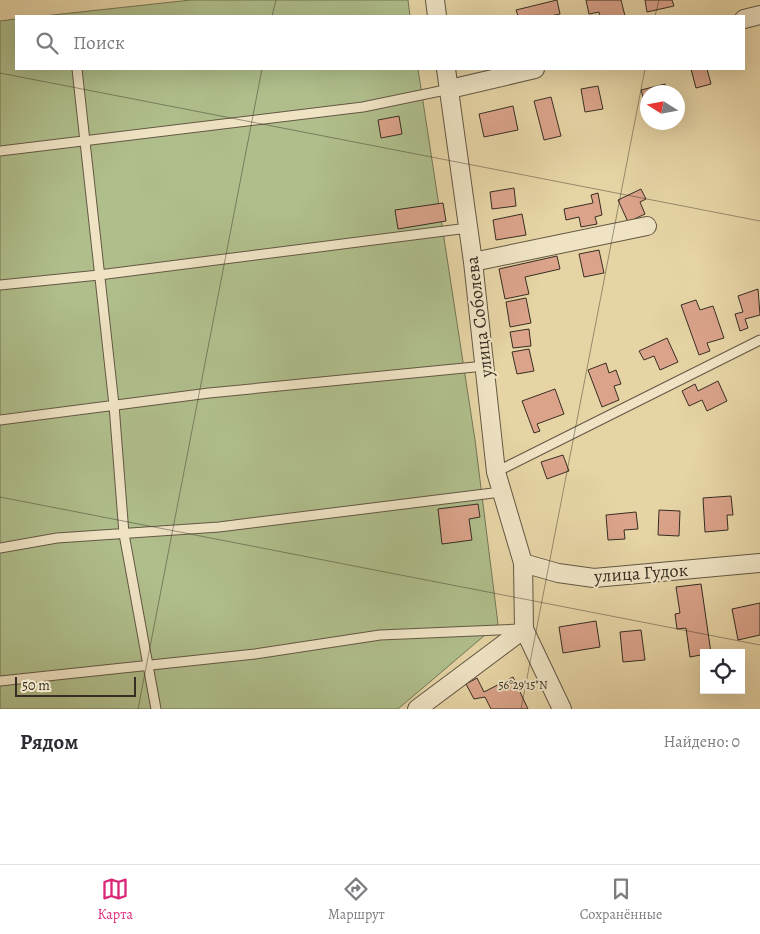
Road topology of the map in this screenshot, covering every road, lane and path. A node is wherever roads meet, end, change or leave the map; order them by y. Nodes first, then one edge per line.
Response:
1 (434, 0) edge
2 (437, 15) edge
3 (760, 15) edge
4 (745, 19) edge
5 (76, 70) edge
6 (446, 70) edge
7 (531, 70) edge
8 (450, 89) junction
9 (84, 142) junction
10 (0, 151) edge
11 (647, 226) dead end
12 (468, 228) junction
13 (473, 262) junction
14 (99, 275) junction
15 (0, 285) edge
16 (760, 340) edge
17 (485, 366) junction
18 (114, 405) junction
19 (0, 420) edge
20 (496, 472) junction
21 (501, 492) junction
22 (124, 534) junction
23 (0, 548) edge
24 (523, 563) junction
25 (760, 563) edge
26 (524, 629) junction
27 (148, 665) junction
28 (0, 681) edge
29 (156, 709) edge
30 (417, 709) edge
31 (562, 709) edge

1 - 2 street
3 - 4 street
5 - 9 lane
6 - 8 street, улица Соболева
7 - 8 street
8 - 9 lane
8 - 12 street, улица Соболева
9 - 10 lane
9 - 14 lane
11 - 13 street
12 - 13 street, улица Соболева
12 - 14 lane
13 - 17 street, улица Соболева
14 - 15 lane
14 - 18 lane
16 - 20 lane
17 - 18 lane
17 - 20 street, улица Соболева
18 - 19 lane
18 - 22 lane
20 - 21 street, улица Соболева
21 - 22 lane
21 - 24 street, улица Соболева
22 - 23 lane
22 - 27 lane
24 - 25 street, улица Гудок
24 - 26 street, улица Соболева
26 - 27 lane
26 - 30 street
26 - 31 street
27 - 28 lane
27 - 29 lane

